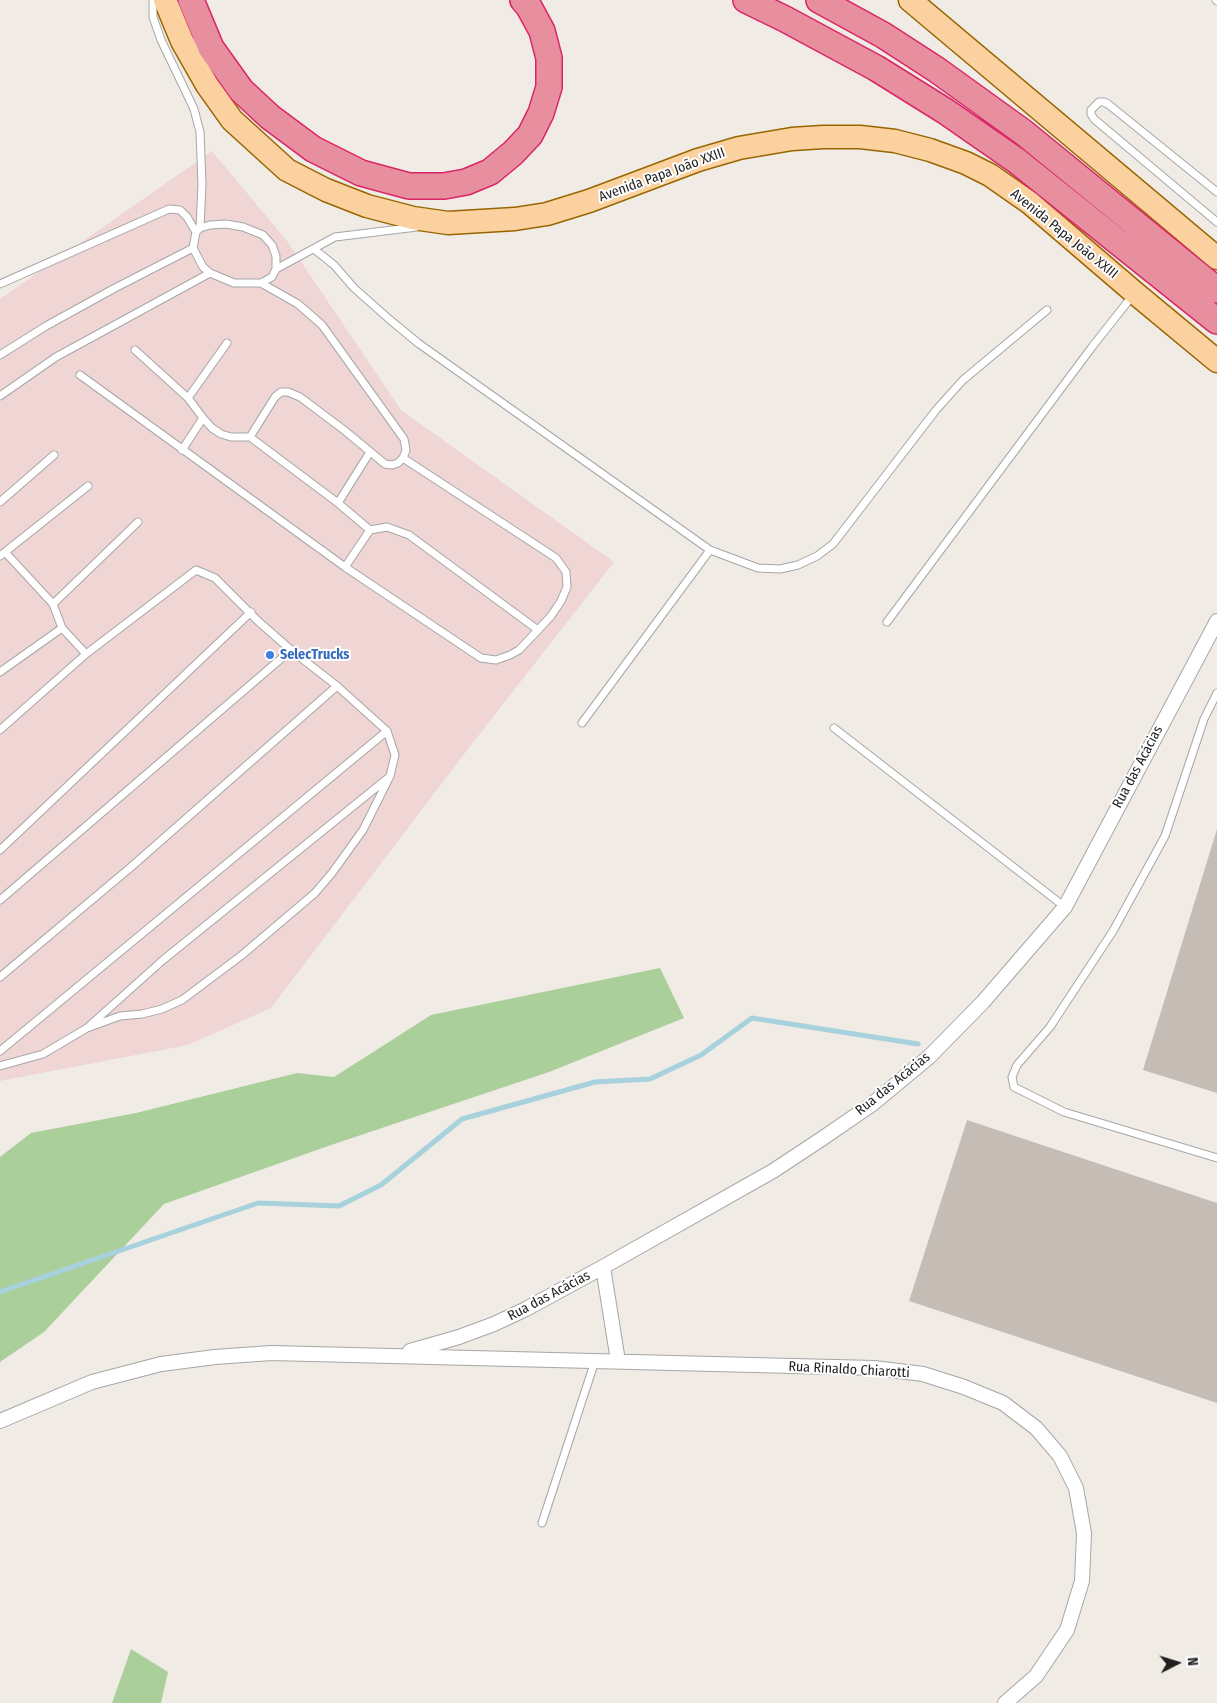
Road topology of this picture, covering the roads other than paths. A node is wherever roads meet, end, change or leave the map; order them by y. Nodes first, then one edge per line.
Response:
1 (153, 0) edge
2 (165, 0) edge
3 (191, 0) edge
4 (523, 0) edge
5 (746, 0) edge
6 (819, 0) edge
7 (910, 0) edge
8 (1217, 192) edge
9 (1217, 222) edge
10 (448, 223) junction
11 (198, 230) junction
12 (193, 248) junction
13 (314, 249) junction
14 (1217, 258) edge
15 (276, 268) junction
16 (210, 273) junction
17 (261, 282) junction
18 (0, 284) edge
19 (1217, 290) edge
20 (1135, 293) junction
21 (1047, 310) dead end
22 (1217, 321) edge
23 (227, 342) dead end
24 (135, 350) dead end
25 (0, 355) edge
26 (1217, 361) edge
27 (80, 375) dead end
28 (0, 396) edge
29 (188, 398) junction
30 (203, 418) junction
31 (250, 436) junction
32 (182, 450) junction
33 (370, 452) junction
34 (54, 455) dead end
35 (403, 458) junction
36 (88, 486) dead end
37 (0, 502) edge
38 (338, 503) junction
39 (138, 522) dead end
40 (370, 530) junction
41 (710, 550) junction
42 (3, 554) edge
43 (345, 567) junction
44 (53, 604) junction
45 (251, 612) junction
46 (1217, 621) edge
47 (887, 622) dead end
48 (62, 628) junction
49 (538, 630) junction
50 (291, 650) junction
51 (86, 654) junction
52 (0, 672) edge
53 (337, 686) junction
54 (1217, 693) edge
55 (582, 723) dead end
56 (834, 728) dead end
57 (0, 730) edge
58 (387, 730) junction
59 (390, 776) junction
60 (0, 850) edge
61 (0, 900) edge
62 (1065, 907) junction
63 (0, 977) edge
64 (87, 1028) junction
65 (0, 1051) edge
66 (0, 1066) edge
67 (1217, 1158) edge
68 (603, 1267) junction
69 (394, 1355) junction
70 (595, 1361) junction
71 (618, 1361) junction
72 (0, 1421) edge
73 (542, 1523) dead end
74 (1005, 1703) edge

1 - 11 lane
2 - 10 main road, Avenida Papa João XXIII
3 - 4 highway
5 - 22 highway, Avenida Papa João XXIII
6 - 19 highway
7 - 14 main road
8 - 9 lane
10 - 13 lane
10 - 20 main road, Avenida Papa João XXIII
11 - 12 lane
11 - 15 lane
11 - 18 lane
12 - 16 lane
12 - 25 lane
13 - 15 lane
13 - 41 lane
15 - 17 lane
16 - 17 lane
16 - 28 lane
17 - 35 lane
20 - 26 main road, Avenida Papa João XXIII
20 - 47 lane
21 - 41 lane
23 - 29 lane
24 - 29 lane
27 - 32 lane
29 - 30 lane
30 - 31 lane
30 - 32 lane
31 - 33 lane
31 - 38 lane
32 - 43 lane
33 - 35 lane
33 - 38 lane
34 - 37 lane
35 - 49 lane
36 - 42 lane
38 - 40 lane
39 - 44 lane
40 - 43 lane
40 - 49 lane
41 - 55 lane
42 - 44 lane
43 - 49 lane
44 - 48 lane
45 - 50 lane
45 - 51 lane
45 - 60 lane
46 - 62 street, Rua das Acácias
48 - 51 lane
48 - 52 lane
50 - 53 lane
50 - 61 lane
51 - 57 lane
53 - 58 lane
53 - 63 lane
54 - 67 lane
56 - 62 lane
58 - 59 lane
58 - 65 lane
59 - 64 lane
59 - 64 lane
62 - 68 street, Rua das Acácias
64 - 66 lane
68 - 69 street, Rua das Acácias
68 - 71 street
69 - 70 street, Rua Rinaldo Chiarotti
69 - 72 street, Rua Rinaldo Chiarotti
70 - 71 street, Rua Rinaldo Chiarotti
70 - 73 lane
71 - 74 street, Rua Rinaldo Chiarotti

